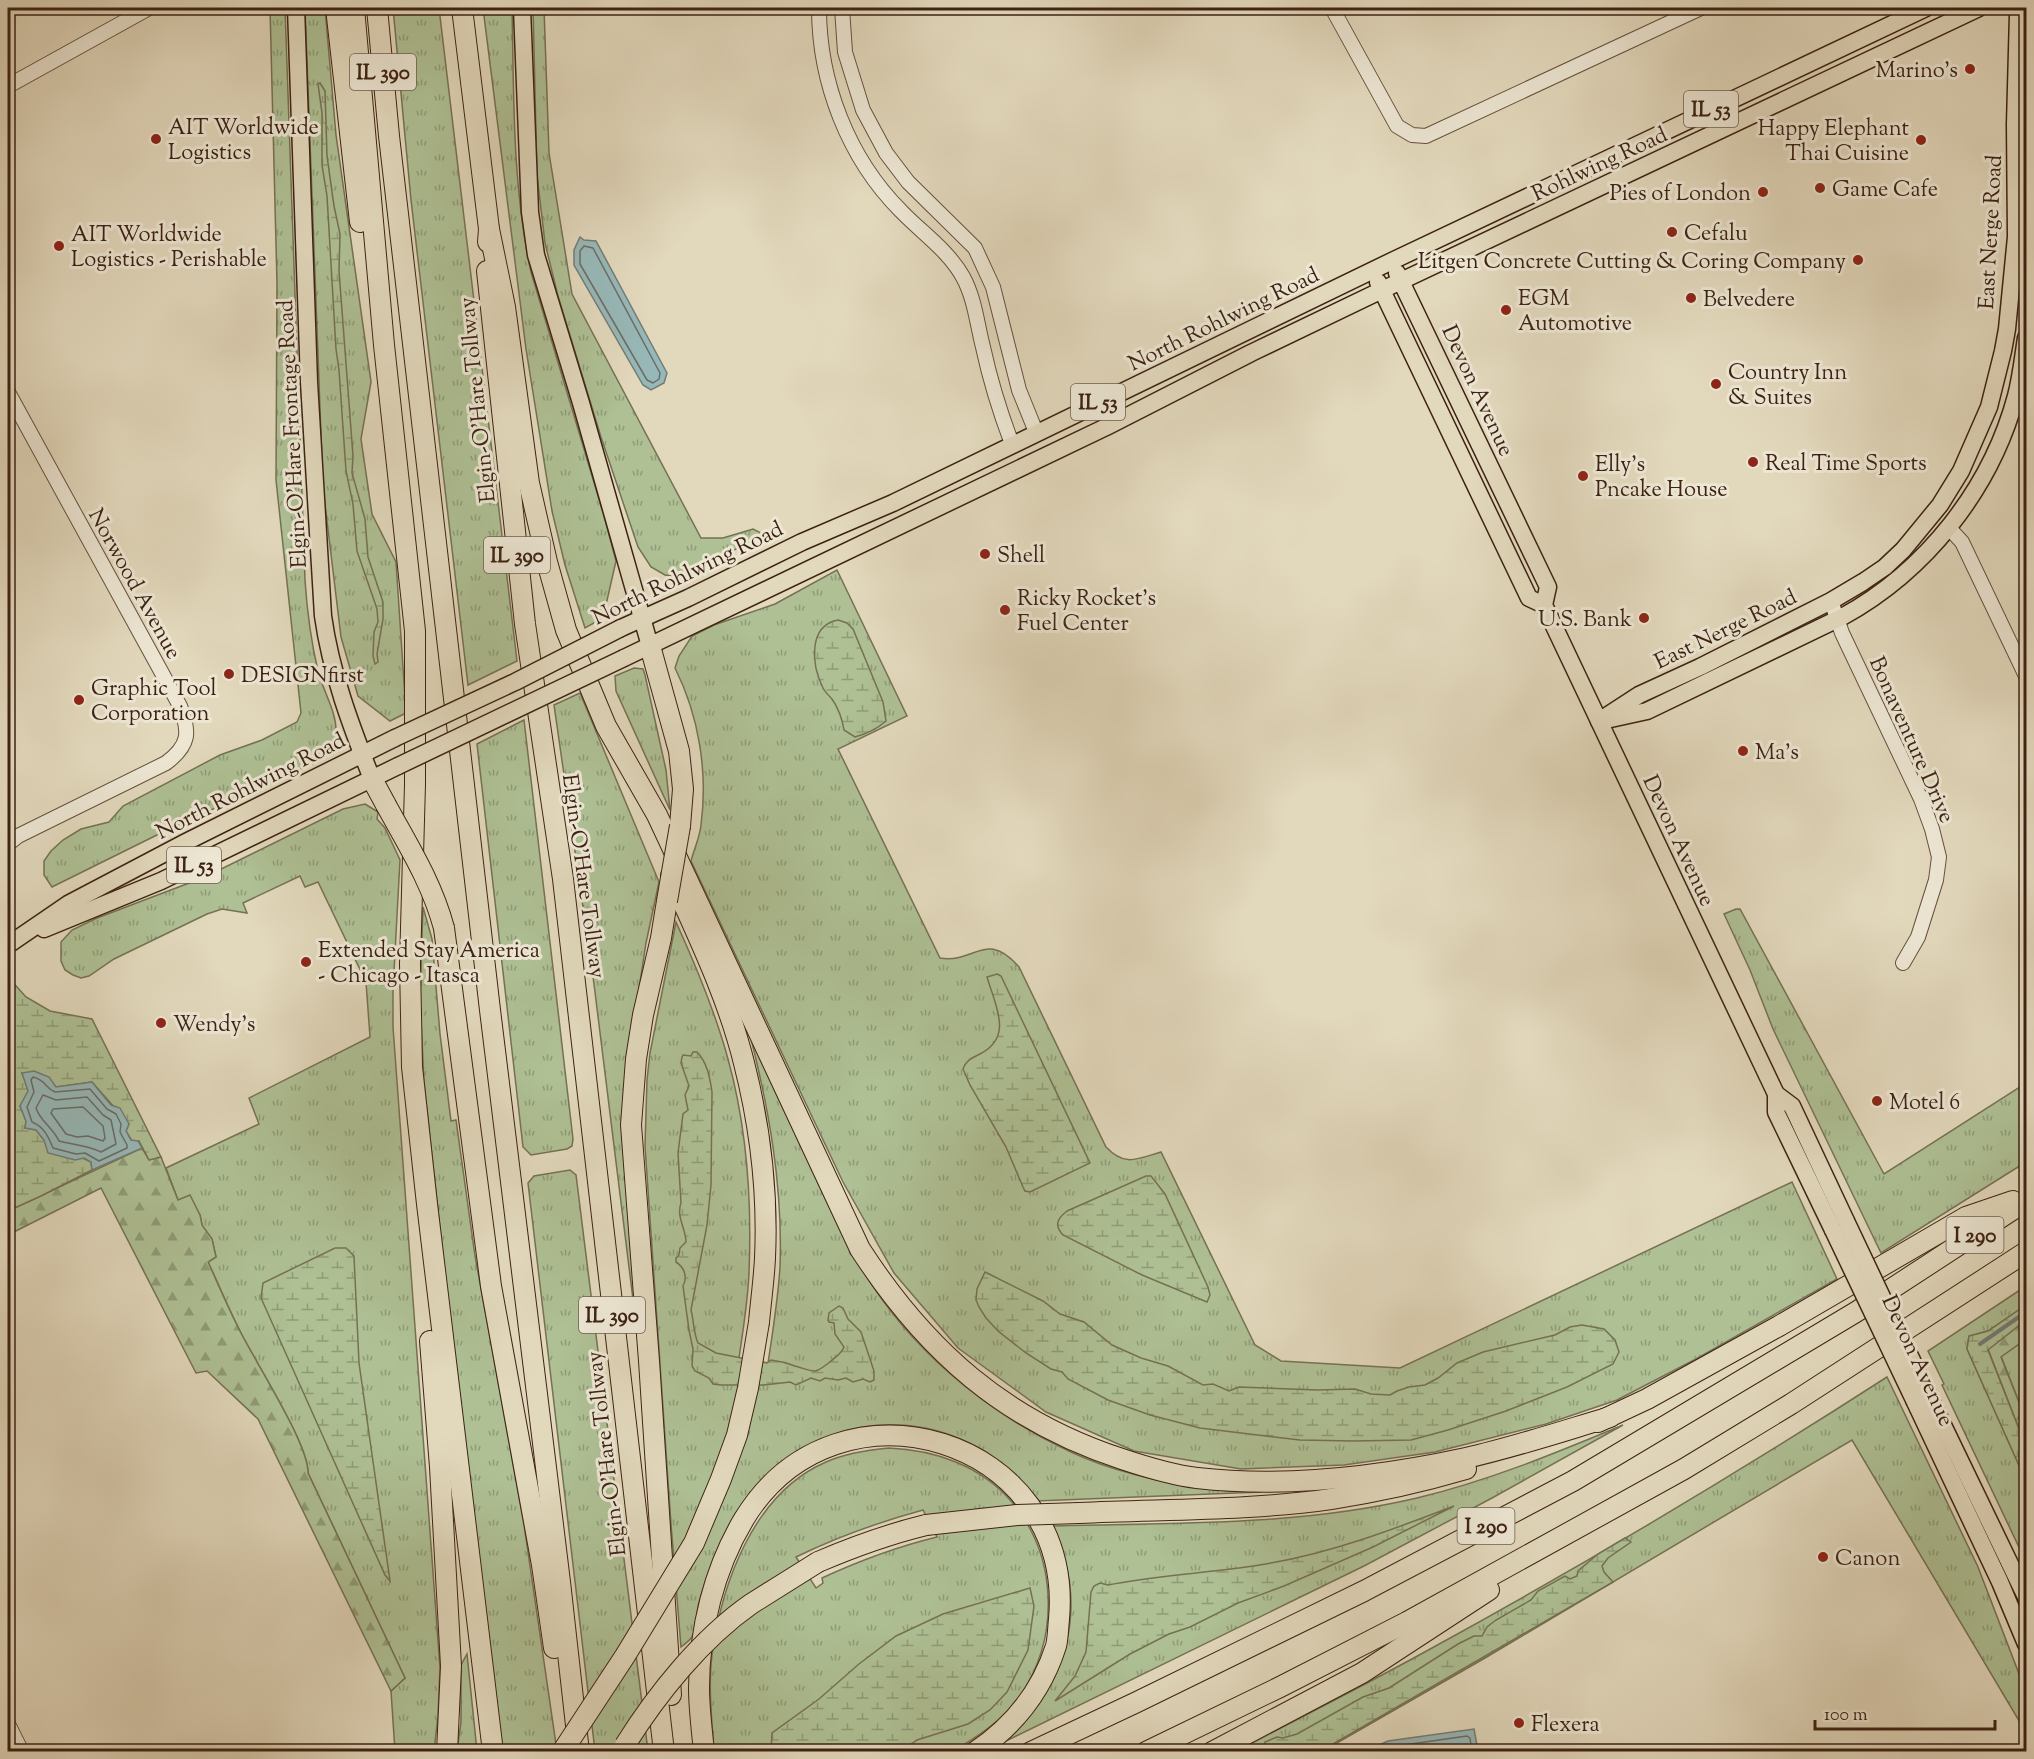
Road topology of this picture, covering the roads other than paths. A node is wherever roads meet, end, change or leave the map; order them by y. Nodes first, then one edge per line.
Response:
1 (150, 8) edge
2 (296, 8) edge
3 (336, 8) edge
4 (354, 8) edge
5 (378, 8) edge
6 (462, 8) edge
7 (522, 8) edge
8 (819, 8) edge
9 (842, 8) edge
10 (1332, 8) edge
11 (1701, 8) edge
12 (1926, 8) edge
13 (1978, 8) edge
14 (2025, 8) edge
15 (8, 86) edge
16 (489, 229) junction
17 (1392, 261) junction
18 (1372, 271) junction
19 (1401, 281) junction
20 (1382, 290) junction
21 (2005, 342) junction
22 (2026, 342) edge
23 (384, 345) junction
24 (8, 392) edge
25 (1036, 432) junction
26 (1018, 448) junction
27 (1050, 454) junction
28 (917, 518) junction
29 (1949, 528) junction
30 (1831, 601) junction
31 (1544, 605) junction
32 (642, 618) junction
33 (1838, 619) junction
34 (650, 646) junction
35 (2026, 676) edge
36 (1599, 721) junction
37 (615, 744) junction
38 (362, 754) junction
39 (372, 779) junction
40 (8, 844) edge
41 (9, 940) edge
42 (1903, 963) dead end
43 (2026, 1196) edge
44 (2026, 1201) edge
45 (427, 1204) junction
46 (2026, 1252) edge
47 (1921, 1398) junction
48 (1610, 1417) junction
49 (1633, 1497) junction
50 (2026, 1597) edge
51 (2026, 1644) edge
52 (8, 1724) edge
53 (22, 1752) edge
54 (447, 1752) edge
55 (493, 1752) edge
56 (562, 1752) edge
57 (577, 1752) edge
58 (622, 1752) edge
59 (664, 1752) edge
60 (674, 1752) edge
61 (704, 1752) edge
62 (975, 1752) edge
63 (1031, 1752) edge
64 (1146, 1752) edge
65 (1212, 1752) edge

1 - 15 street
2 - 38 main road, Elgin-O'Hare Frontage Road
3 - 23 highway
4 - 23 highway
5 - 57 highway, IL 390
6 - 16 highway, Elgin-O'Hare Tollway / IL 390
7 - 32 main road
8 - 26 street
9 - 25 street
10 - 11 street
12 - 17 main road, Rohlwing Road / IL 53
13 - 19 main road, Rohlwing Road / IL 53
14 - 21 main road, East Nerge Road
16 - 37 highway
16 - 59 highway, Elgin-O'Hare Tollway / IL 390
17 - 18 main road, North Rohlwing Road / IL 53
17 - 19 main road, Devon Avenue
18 - 20 main road, Devon Avenue
18 - 25 main road, North Rohlwing Road / IL 53
19 - 20 main road, North Rohlwing Road / IL 53
19 - 31 main road, Devon Avenue
20 - 27 main road, North Rohlwing Road / IL 53
20 - 31 main road, Devon Avenue
21 - 22 street
21 - 30 main road, East Nerge Road
22 - 29 main road, East Nerge Road
23 - 45 highway
24 - 40 street, Norwood Avenue
25 - 26 main road
26 - 27 main road
26 - 28 main road
26 - 32 main road, North Rohlwing Road / IL 53
27 - 28 main road, North Rohlwing Road / IL 53
28 - 34 main road, North Rohlwing Road / IL 53
29 - 33 main road, East Nerge Road
29 - 35 street
30 - 33 street, Bonaventure Drive
30 - 36 main road, East Nerge Road
31 - 36 main road, Devon Avenue
32 - 34 main road
32 - 38 main road, North Rohlwing Road / IL 53, bridge
33 - 36 main road, East Nerge Road
33 - 42 street, Bonaventure Drive
34 - 39 main road, North Rohlwing Road / IL 53, bridge
34 - 60 highway, bridge
36 - 47 main road, Devon Avenue, bridge
37 - 48 highway
37 - 56 highway, bridge
38 - 39 main road, Elgin-O'Hare Frontage Road
38 - 41 main road, North Rohlwing Road / IL 53
39 - 41 main road, North Rohlwing Road / IL 53
39 - 57 highway, bridge
43 - 48 highway
44 - 63 highway, I 290
45 - 54 highway
45 - 55 highway
46 - 49 highway, I 290
47 - 50 main road, Devon Avenue
47 - 51 main road, Devon Avenue
48 - 58 highway, bridge
49 - 64 highway, I 290
49 - 65 highway
52 - 53 street
61 - 62 highway

